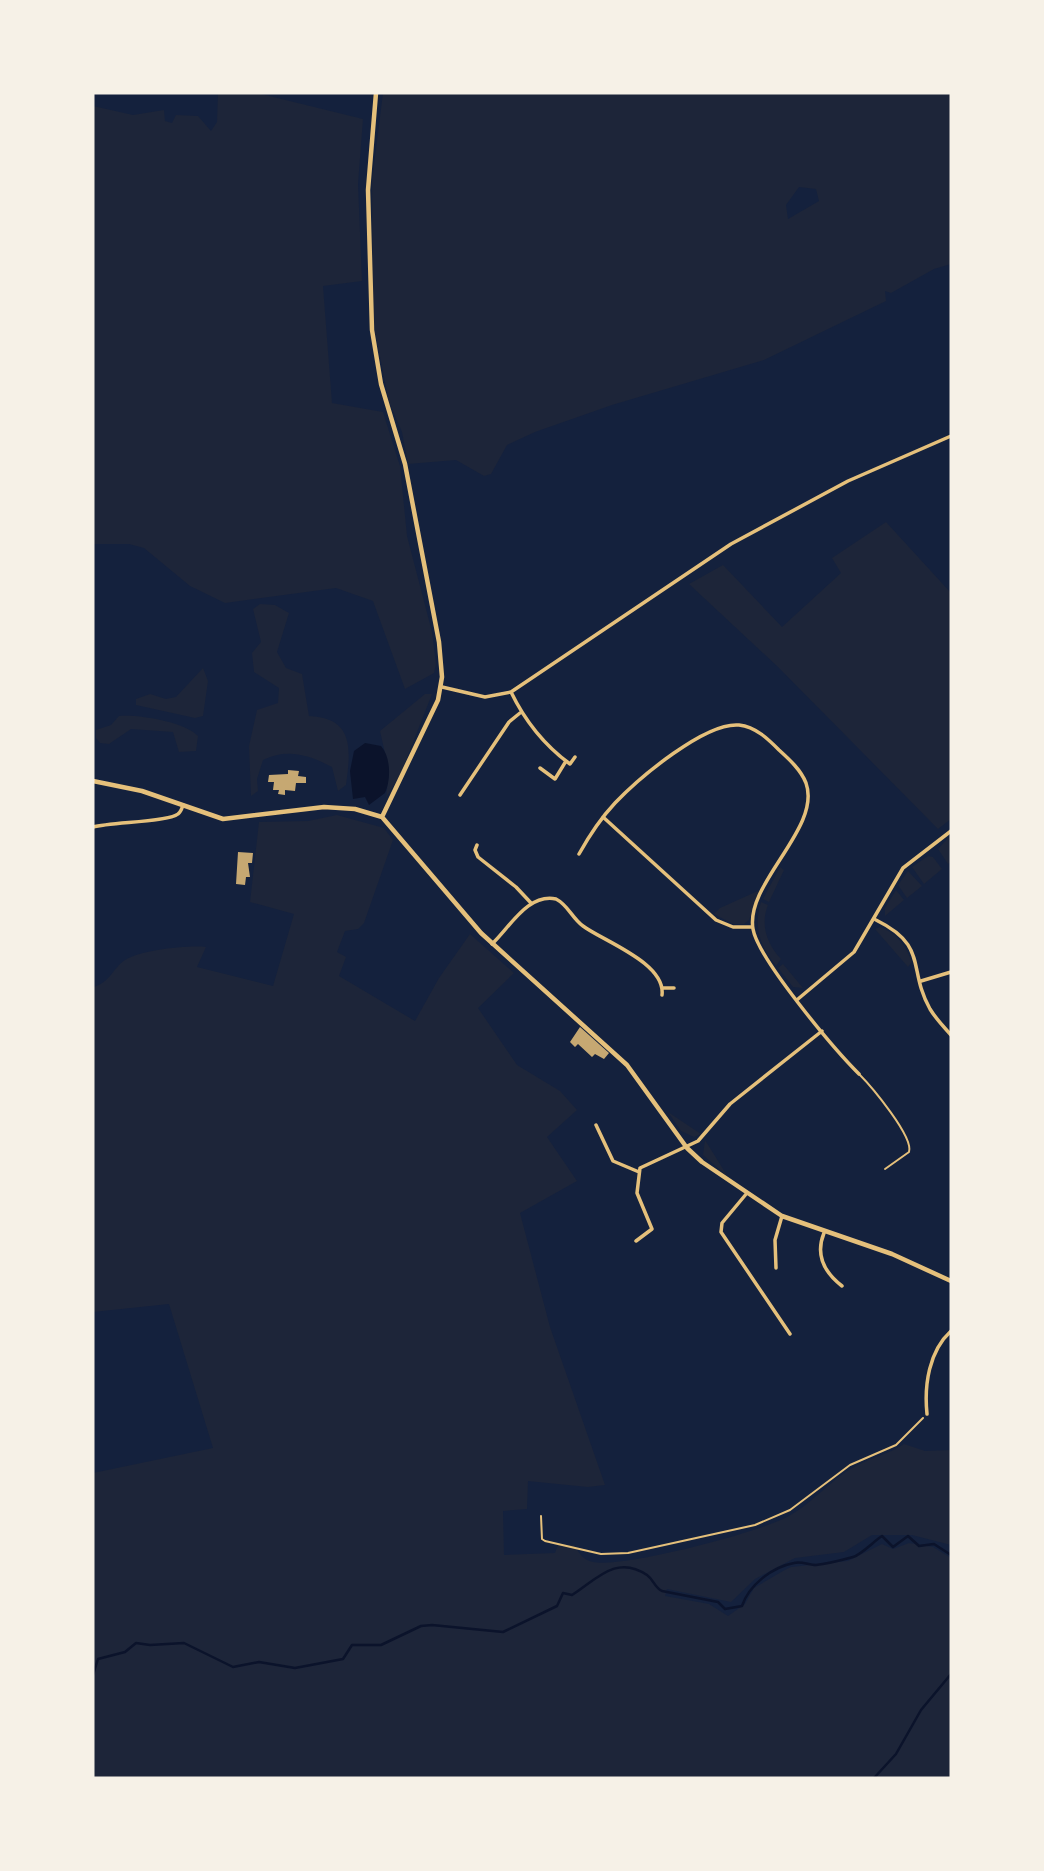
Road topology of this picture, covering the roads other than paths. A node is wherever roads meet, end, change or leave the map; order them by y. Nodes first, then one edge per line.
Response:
1 (376, 93) edge
2 (951, 436) edge
3 (442, 687) junction
4 (511, 692) junction
5 (520, 713) junction
6 (575, 757) dead end
7 (566, 761) junction
8 (540, 768) dead end
9 (93, 781) edge
10 (460, 795) dead end
11 (183, 804) junction
12 (382, 817) junction
13 (603, 817) junction
14 (93, 827) edge
15 (951, 831) edge
16 (477, 845) dead end
17 (579, 854) dead end
18 (531, 903) junction
19 (876, 919) junction
20 (752, 927) junction
21 (492, 944) junction
22 (951, 972) edge
23 (921, 981) junction
24 (663, 988) junction
25 (674, 988) dead end
26 (662, 995) dead end
27 (798, 999) junction
28 (822, 1031) junction
29 (951, 1035) edge
30 (859, 1074) joint
31 (596, 1125) dead end
32 (688, 1148) junction
33 (885, 1169) dead end
34 (639, 1172) junction
35 (747, 1193) junction
36 (782, 1216) junction
37 (824, 1233) junction
38 (636, 1241) dead end
39 (776, 1268) dead end
40 (951, 1281) edge
41 (842, 1286) dead end
42 (951, 1331) edge
43 (790, 1334) dead end
44 (927, 1414) road end

1 - 3 street
2 - 4 street
3 - 4 street
3 - 12 street
4 - 5 street
5 - 7 street
5 - 10 street
6 - 7 street
7 - 8 street
9 - 11 street
11 - 12 street
11 - 14 street
12 - 21 street
13 - 17 street
13 - 20 street
13 - 20 street
15 - 19 street
16 - 18 street
18 - 21 street
18 - 24 street
19 - 23 street
19 - 27 street
20 - 27 street
21 - 32 street
22 - 23 street
23 - 29 street
24 - 25 street
24 - 26 street
27 - 28 street
28 - 30 street
28 - 32 street
30 - 33 lane
31 - 34 street
32 - 34 street
32 - 35 street
34 - 38 street
35 - 36 street
35 - 43 street
36 - 37 street
36 - 39 street
37 - 40 street
37 - 41 street
42 - 44 street

